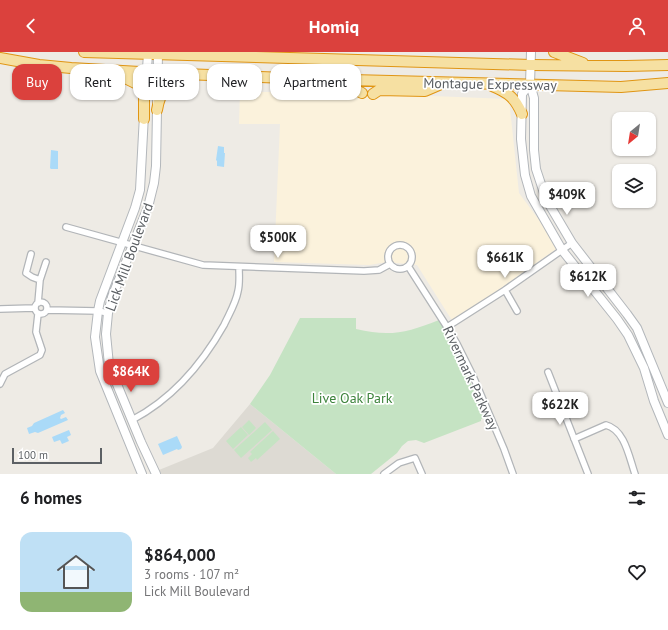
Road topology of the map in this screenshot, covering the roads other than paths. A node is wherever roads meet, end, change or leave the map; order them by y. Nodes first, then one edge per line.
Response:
1 (84, 52) edge
2 (531, 52) edge
3 (554, 52) edge
4 (148, 54) junction
5 (158, 54) junction
6 (0, 58) edge
7 (147, 64) edge
8 (157, 64) edge
9 (531, 65) junction
10 (668, 65) edge
11 (591, 66) junction
12 (70, 67) edge
13 (199, 74) edge
14 (125, 78) edge
15 (270, 78) edge
16 (361, 81) edge
17 (442, 83) junction
18 (668, 83) edge
19 (487, 84) junction
20 (530, 84) junction
21 (373, 94) dead end
22 (145, 100) edge
23 (157, 100) edge
24 (159, 100) edge
25 (157, 110) junction
26 (522, 114) junction
27 (144, 119) junction
28 (66, 227) dead end
29 (123, 242) junction
30 (572, 242) junction
31 (134, 245) junction
32 (562, 250) junction
33 (31, 254) dead end
34 (46, 262) dead end
35 (390, 264) junction
36 (408, 266) junction
37 (239, 267) junction
38 (40, 280) junction
39 (505, 290) junction
40 (38, 302) junction
41 (34, 308) junction
42 (0, 309) edge
43 (47, 310) junction
44 (98, 311) junction
45 (517, 311) dead end
46 (108, 313) junction
47 (38, 314) junction
48 (447, 327) junction
49 (548, 372) dead end
50 (0, 384) edge
51 (668, 403) edge
52 (132, 420) junction
53 (668, 435) edge
54 (574, 439) junction
55 (142, 474) edge
56 (156, 474) edge
57 (384, 474) edge
58 (422, 474) edge
59 (513, 474) edge
60 (588, 474) edge
61 (635, 474) edge

1 - 4 highway, Montague Expressway
2 - 9 main road
3 - 11 highway
4 - 5 highway, Montague Expressway
4 - 7 main road, Lick Mill Boulevard
5 - 8 main road, Lick Mill Boulevard
5 - 9 highway, Montague Expressway
6 - 12 highway, Montague Expressway
9 - 11 highway, Montague Expressway
9 - 20 main road
10 - 11 highway, Montague Expressway
13 - 15 highway, Montague Expressway
14 - 27 highway
16 - 17 highway, Montague Expressway
17 - 19 highway, Montague Expressway
17 - 21 highway
18 - 20 highway, Montague Expressway
19 - 20 highway, Montague Expressway
19 - 26 highway
20 - 26 main road
20 - 30 main road
22 - 27 main road, Lick Mill Boulevard
23 - 25 main road, Lick Mill Boulevard
24 - 25 highway
25 - 31 main road, Lick Mill Boulevard
26 - 32 main road
27 - 29 main road, Lick Mill Boulevard
28 - 29 street
29 - 31 street
29 - 44 main road, Lick Mill Boulevard
30 - 32 street
30 - 51 main road
31 - 37 street
31 - 46 main road, Lick Mill Boulevard
32 - 39 street
32 - 53 main road
33 - 38 street
34 - 38 street
35 - 36 street
35 - 36 street
35 - 37 street
36 - 48 street, Rivermark Parkway
37 - 52 street
38 - 40 street
39 - 45 street
39 - 48 street
40 - 41 street
40 - 43 street
41 - 42 street
41 - 47 street
43 - 44 street
43 - 47 street
44 - 46 street
44 - 55 main road, Lick Mill Boulevard
46 - 52 main road, Lick Mill Boulevard
47 - 50 street
48 - 59 street, Rivermark Parkway
49 - 54 street
52 - 56 main road, Lick Mill Boulevard
54 - 60 street
54 - 61 street
57 - 58 street

